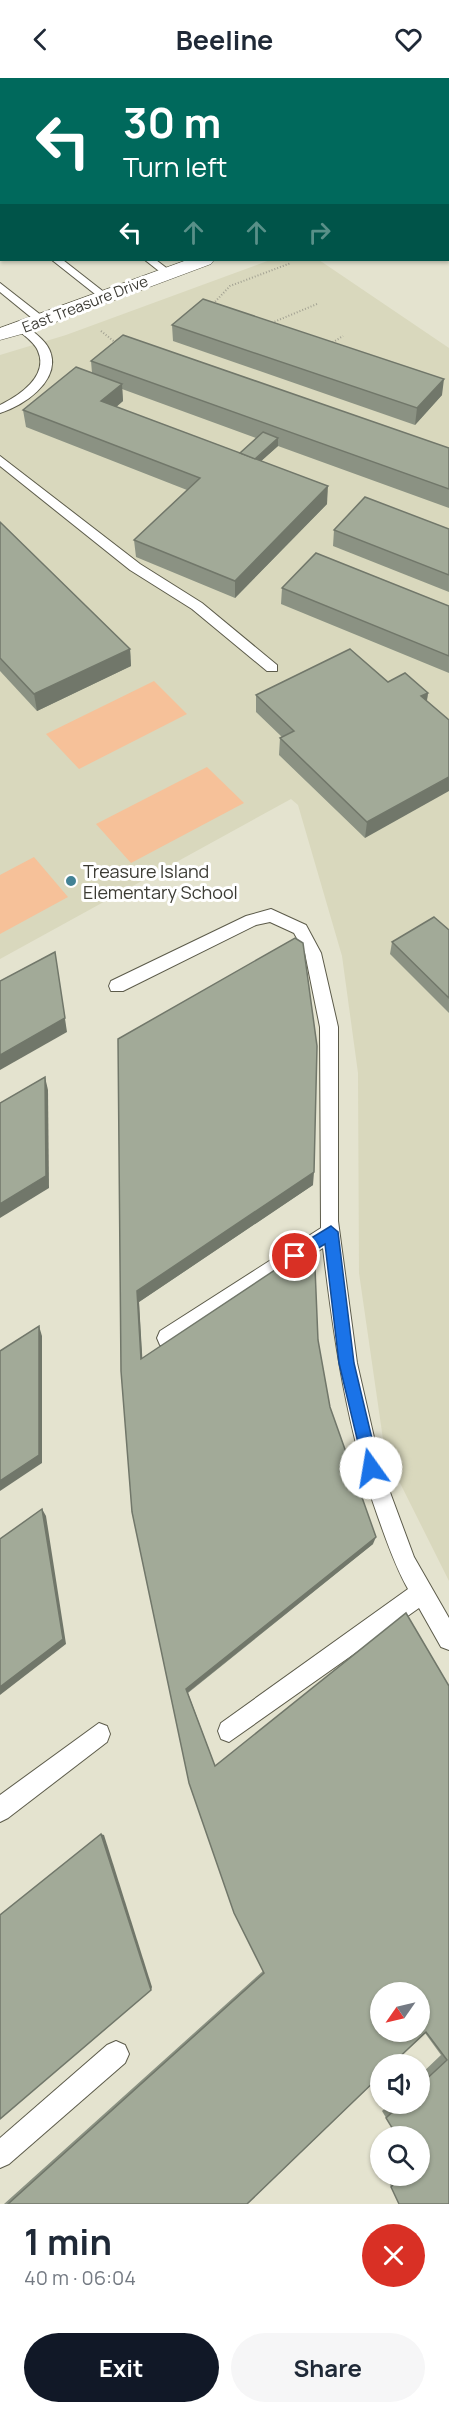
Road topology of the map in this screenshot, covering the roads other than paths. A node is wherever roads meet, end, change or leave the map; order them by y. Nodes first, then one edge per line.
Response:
1 (58, 261) edge
2 (151, 261) edge
3 (201, 261) edge
4 (168, 273) junction
5 (0, 286) edge
6 (104, 296) junction
7 (42, 321) junction
8 (22, 328) junction
9 (0, 334) edge
10 (0, 409) edge
11 (0, 460) edge
12 (272, 668) dead end
13 (117, 986) dead end
14 (331, 1232) junction
15 (167, 1338) dead end
16 (422, 1592) junction
17 (449, 1639) edge
18 (229, 1731) dead end
19 (99, 1734) dead end
20 (0, 1810) edge
21 (117, 2054) dead end
22 (0, 2155) edge

1 - 6 lane
2 - 4 lane
3 - 4 street, East Treasure Drive
4 - 6 street, East Treasure Drive
5 - 7 lane
6 - 7 street, East Treasure Drive
7 - 8 street, East Treasure Drive
8 - 9 street, East Treasure Drive
8 - 10 lane
11 - 12 lane
13 - 14 lane
14 - 15 lane
14 - 16 lane
16 - 17 lane
16 - 18 lane
19 - 20 lane
21 - 22 lane

